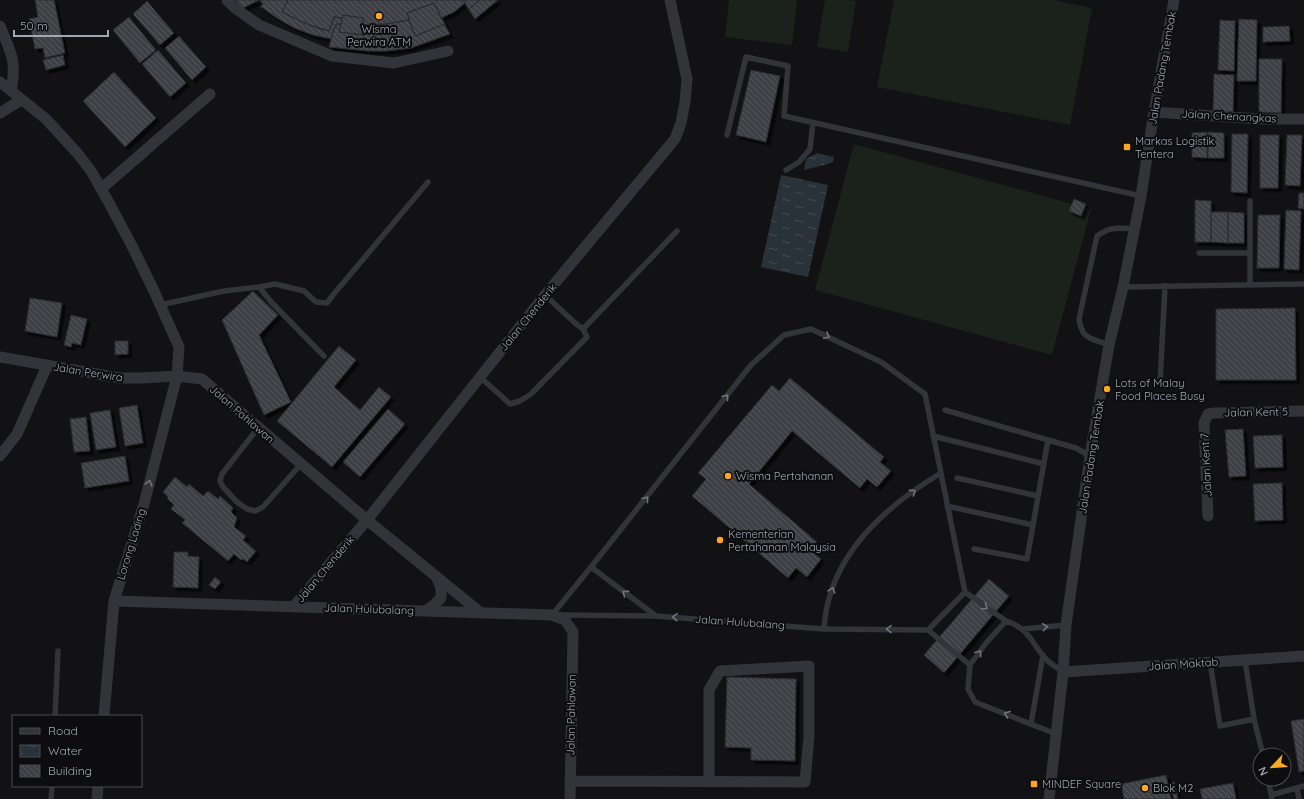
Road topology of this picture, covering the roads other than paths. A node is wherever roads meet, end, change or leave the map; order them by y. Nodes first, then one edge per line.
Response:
1 (227, 0) edge
2 (670, 0) edge
3 (1174, 0) edge
4 (0, 26) edge
5 (448, 51) dead end
6 (0, 82) edge
7 (11, 91) junction
8 (210, 94) dead end
9 (21, 100) junction
10 (1154, 112) junction
11 (0, 113) edge
12 (1304, 119) edge
13 (813, 123) junction
14 (727, 135) dead end
15 (786, 170) dead end
16 (428, 182) dead end
17 (101, 189) junction
18 (1141, 196) junction
19 (1250, 201) dead end
20 (1134, 229) junction
21 (677, 231) dead end
22 (1250, 253) junction
23 (1199, 254) dead end
24 (1304, 284) edge
25 (1250, 285) junction
26 (1165, 286) junction
27 (259, 287) junction
28 (1123, 287) junction
29 (545, 295) junction
30 (160, 305) junction
31 (584, 329) junction
32 (1109, 345) junction
33 (0, 356) edge
34 (324, 356) dead end
35 (47, 366) junction
36 (177, 376) junction
37 (480, 377) junction
38 (1160, 383) dead end
39 (945, 410) dead end
40 (1304, 411) edge
41 (1208, 414) joint
42 (258, 428) junction
43 (933, 436) junction
44 (1048, 440) junction
45 (0, 456) edge
46 (1090, 456) junction
47 (301, 464) junction
48 (1044, 464) junction
49 (940, 472) junction
50 (957, 478) dead end
51 (1038, 496) junction
52 (947, 506) junction
53 (1208, 516) dead end
54 (367, 520) junction
55 (1032, 525) junction
56 (974, 549) dead end
57 (591, 567) junction
58 (436, 576) junction
59 (965, 592) junction
60 (114, 601) junction
61 (294, 606) junction
62 (424, 611) junction
63 (481, 612) junction
64 (552, 615) junction
65 (656, 616) junction
66 (1006, 621) junction
67 (1066, 625) junction
68 (824, 628) junction
69 (1024, 629) junction
70 (928, 630) junction
71 (573, 632) joint
72 (58, 651) dead end
73 (1043, 655) junction
74 (1304, 656) edge
75 (1245, 660) junction
76 (1210, 662) junction
77 (970, 665) junction
78 (1062, 672) junction
79 (55, 715) edge
80 (104, 715) edge
81 (1254, 719) junction
82 (1031, 724) junction
83 (1056, 734) junction
84 (1260, 747) edge
85 (570, 781) junction
86 (709, 782) junction
87 (1304, 786) edge
88 (52, 787) edge
89 (98, 787) edge
90 (1270, 787) edge
91 (1297, 788) junction
92 (1272, 797) edge
93 (51, 799) edge
94 (97, 799) edge
95 (570, 799) edge
96 (1049, 799) edge
97 (1299, 799) edge

1 - 5 street
2 - 29 street, Jalan Chenderik
3 - 10 street, Jalan Padang Tembak
4 - 7 street
6 - 7 street
7 - 9 street
8 - 17 street
9 - 11 street
9 - 17 street
10 - 12 street, Jalan Chenangkas
10 - 18 street, Jalan Padang Tembak
13 - 14 lane
13 - 15 lane
13 - 18 lane
16 - 27 lane
17 - 30 street
18 - 20 street, Jalan Padang Tembak
19 - 22 lane
20 - 28 street, Jalan Padang Tembak
20 - 32 lane
21 - 31 lane
22 - 23 lane
22 - 25 lane
24 - 25 lane
25 - 26 lane
26 - 28 lane
26 - 38 lane
27 - 30 lane
27 - 34 lane
28 - 32 street, Jalan Padang Tembak
29 - 31 lane
29 - 37 street, Jalan Chenderik
30 - 36 street
31 - 37 lane
32 - 46 street, Jalan Padang Tembak
33 - 35 street, Jalan Perwira
35 - 36 street, Jalan Perwira
35 - 45 street
36 - 42 street, Jalan Pahlawan
60 -> 36 street, Lorong Lading
37 - 54 street, Jalan Chenderik
39 - 44 lane
40 - 41 street, Jalan Kent 5
41 - 53 street, Jalan Kent 7
42 - 47 street, Jalan Pahlawan
42 - 47 lane
43 - 48 lane
43 - 49 lane
57 -> 43 lane
44 - 46 lane
44 - 48 lane
46 - 67 street, Jalan Padang Tembak
47 - 54 street, Jalan Pahlawan
48 - 51 lane
49 - 52 lane
68 -> 49 lane
50 - 51 lane
51 - 55 lane
52 - 55 lane
52 - 59 lane
54 - 58 street, Jalan Pahlawan
54 - 61 street, Jalan Chenderik
55 - 56 lane
57 - 64 lane
65 -> 57 lane
58 - 62 street
58 - 63 street, Jalan Pahlawan
59 -> 66 lane
59 - 70 lane
60 - 61 street, Jalan Hulubalang
60 - 80 street, Lorong Lading
61 - 62 street, Jalan Hulubalang
62 - 63 street, Jalan Hulubalang
63 - 64 street, Jalan Hulubalang
64 - 65 lane, Jalan Hulubalang
64 - 71 street, Jalan Hulubalang
68 -> 65 lane, Jalan Hulubalang
66 - 69 lane
77 -> 66 lane
69 -> 67 lane
67 - 78 street, Jalan Padang Tembak
70 -> 68 lane, Jalan Hulubalang
69 - 73 lane
70 - 77 lane
71 - 85 street, Jalan Pahlawan
72 - 79 lane
73 - 78 lane
73 - 82 lane
74 - 75 street, Jalan Maktab
75 - 76 street, Jalan Maktab
75 - 81 lane
76 - 78 street, Jalan Maktab
76 - 81 lane
82 -> 77 lane
78 - 83 street, Jalan Padang Tembak
81 - 84 lane
82 - 83 lane
83 - 96 street, Jalan Padang Tembak
85 - 86 street
85 - 95 street, Jalan Pahlawan
86 - 86 street
87 - 91 lane
88 - 93 lane
89 - 94 street
90 - 92 lane
91 - 92 lane
91 - 97 lane

